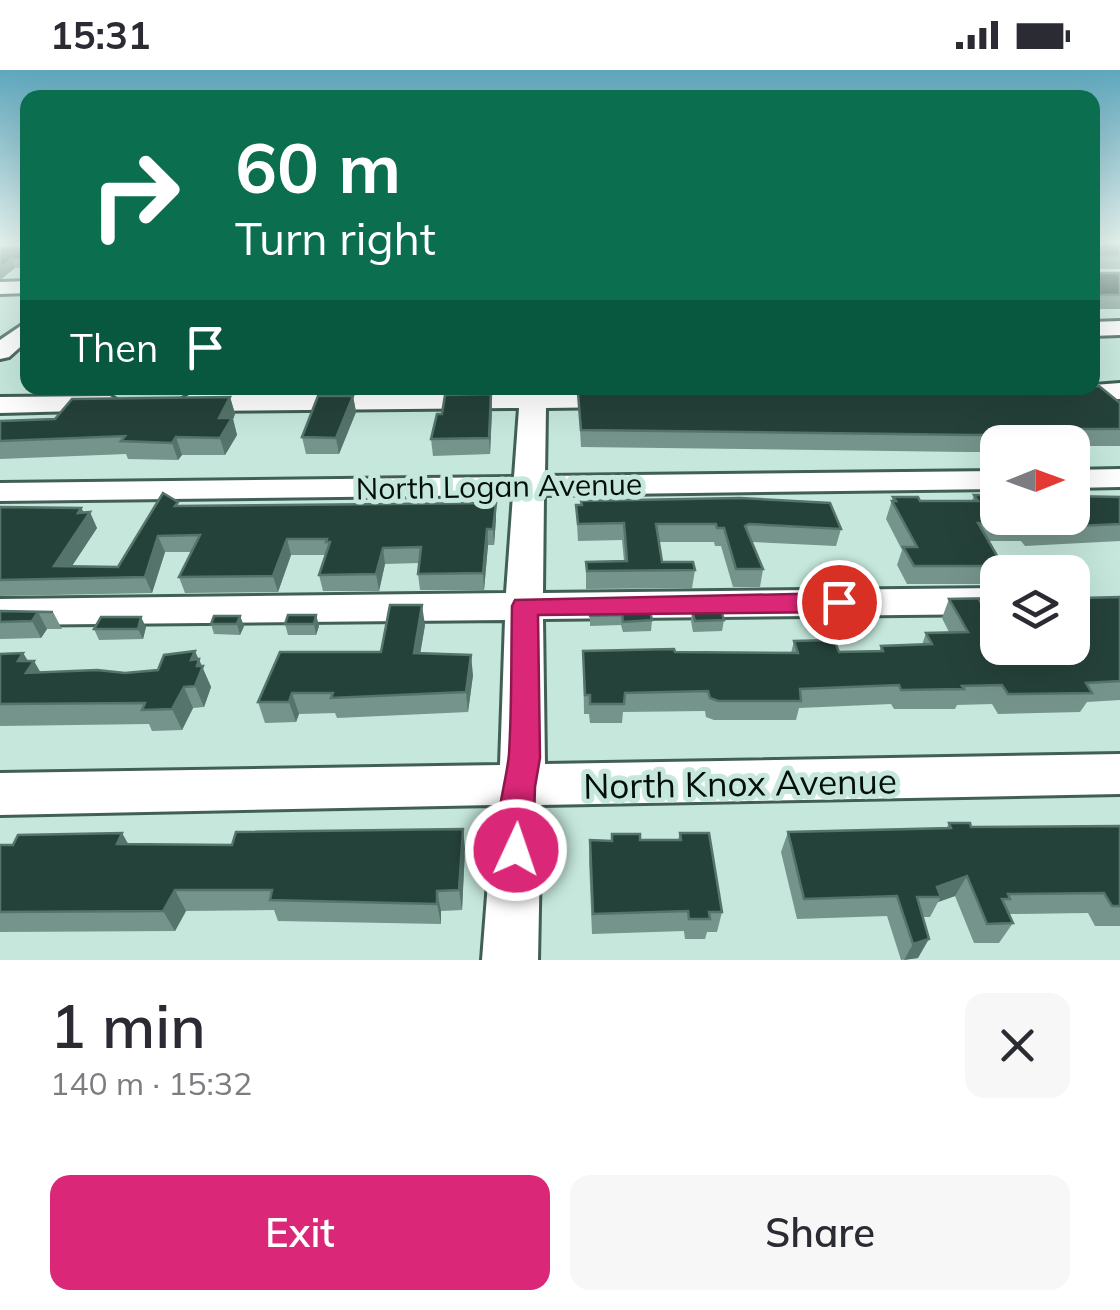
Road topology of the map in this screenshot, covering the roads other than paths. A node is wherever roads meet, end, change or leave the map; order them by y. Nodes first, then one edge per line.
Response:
1 (494, 395) edge
2 (533, 395) edge
3 (564, 395) edge
4 (656, 398) edge
5 (0, 405) edge
6 (1120, 478) edge
7 (1090, 479) edge
8 (980, 480) edge
9 (529, 486) junction
10 (0, 492) edge
11 (980, 601) edge
12 (524, 606) junction
13 (0, 612) edge
14 (1120, 774) edge
15 (518, 787) junction
16 (0, 794) edge
17 (510, 960) edge

1 - 5 street
2 - 9 street
3 - 4 street
6 - 7 street
8 - 9 street, North Logan Avenue
9 - 10 street, North Logan Avenue
9 - 12 street
11 - 12 street
12 - 13 street
12 - 15 street
14 - 15 street, North Knox Avenue
15 - 16 street, North Knox Avenue
15 - 17 street

